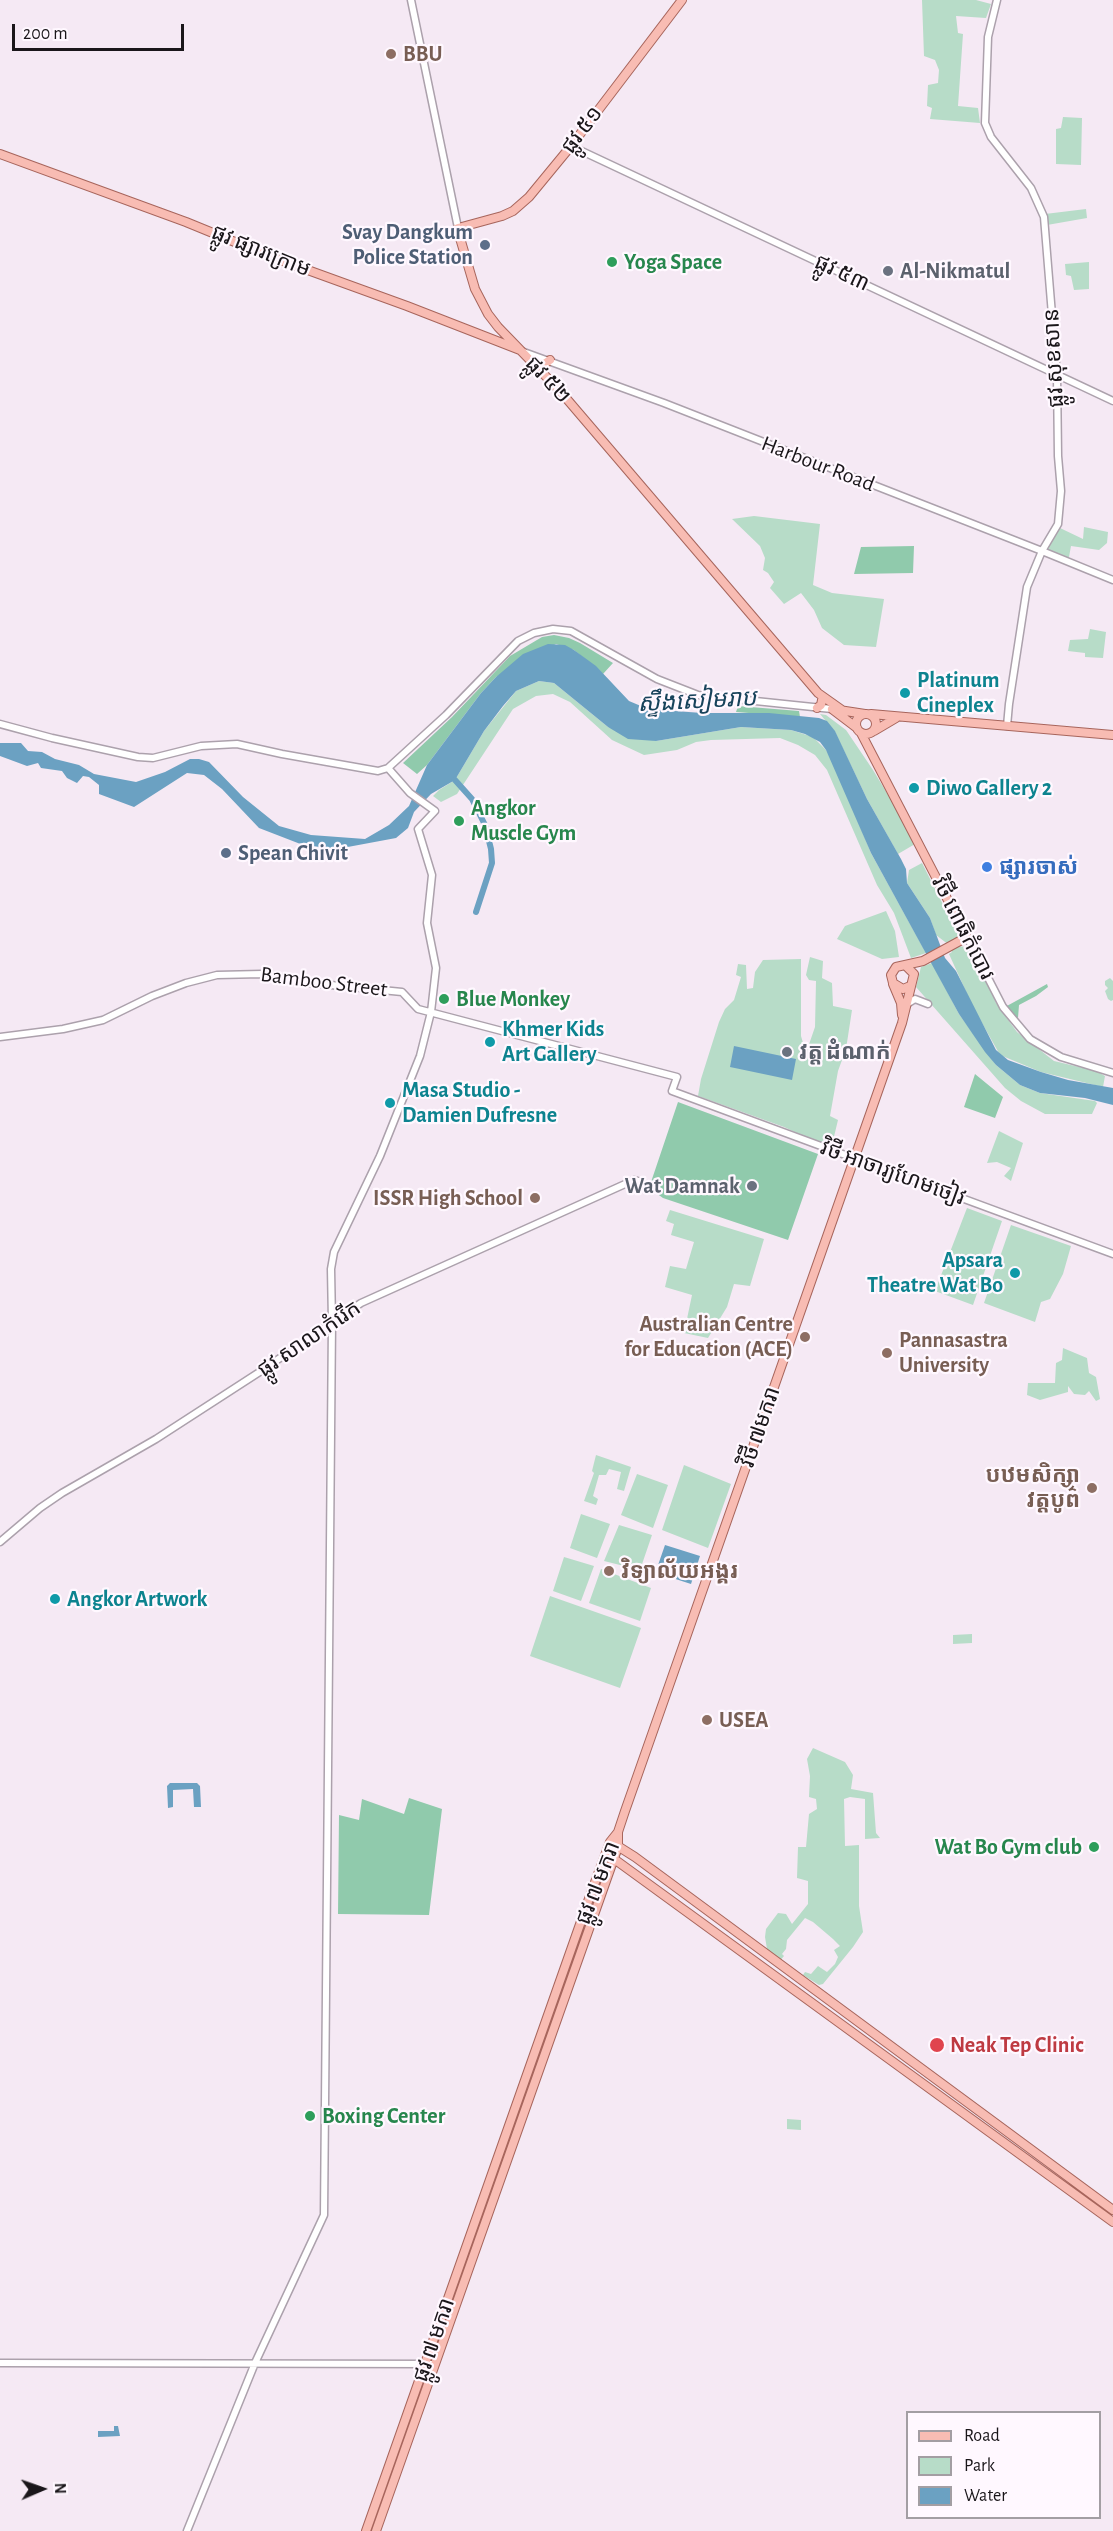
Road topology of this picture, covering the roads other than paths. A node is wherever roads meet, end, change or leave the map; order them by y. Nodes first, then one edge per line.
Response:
1 (411, 0) edge
2 (682, 0) edge
3 (997, 0) edge
4 (571, 146) junction
5 (0, 154) edge
6 (458, 228) junction
7 (498, 327) junction
8 (488, 339) junction
9 (521, 351) junction
10 (550, 360) junction
11 (542, 372) junction
12 (1057, 376) junction
13 (1113, 401) edge
14 (1042, 550) junction
15 (1113, 580) edge
16 (820, 696) junction
17 (817, 708) junction
18 (832, 709) junction
19 (842, 710) junction
20 (868, 714) junction
21 (898, 717) junction
22 (0, 724) edge
23 (1007, 726) junction
24 (859, 731) junction
25 (874, 732) junction
26 (1113, 735) edge
27 (869, 745) junction
28 (388, 768) junction
29 (967, 937) junction
30 (925, 960) junction
31 (905, 965) junction
32 (914, 974) junction
33 (893, 983) junction
34 (910, 986) junction
35 (907, 1004) junction
36 (928, 1004) dead end
37 (431, 1012) junction
38 (902, 1023) junction
39 (0, 1037) edge
40 (1113, 1073) edge
41 (672, 1091) joint
42 (854, 1159) junction
43 (642, 1182) dead end
44 (1113, 1254) edge
45 (332, 1322) junction
46 (0, 1542) edge
47 (618, 1832) junction
48 (610, 1842) junction
49 (618, 1846) junction
50 (610, 1856) junction
51 (1113, 2210) edge
52 (1113, 2222) edge
53 (0, 2363) edge
54 (255, 2363) junction
55 (435, 2364) junction
56 (425, 2365) junction
57 (186, 2531) edge
58 (366, 2531) edge
59 (376, 2531) edge

1 - 6 street, ផ្លូវ ៥២
2 - 4 main road, ផ្លូវ ៥១
3 - 12 street, ផ្លូវ សុខសាន
4 - 6 main road, ផ្លូវ ៥១
4 - 12 street, ផ្លូវ ៥៣
5 - 8 main road, ផ្លូវ ផ្សារក្រោម
6 - 7 main road, ផ្លូវ ៥២
7 - 8 main road
7 - 9 main road, ផ្លូវ ៥២
8 - 9 main road, ផ្លូវ ផ្សារក្រោម
9 - 10 street, Harbour Road
9 - 11 main road, ផ្លូវ ៥២
10 - 11 main road
10 - 14 street, Harbour Road
11 - 16 main road, ផ្លូវ ៥២
12 - 13 street, ផ្លូវ ៥៣
12 - 14 street, ផ្លូវ សុខសាន
14 - 15 street, Harbour Road
14 - 23 street, ផ្លូវ សុខសាន
16 - 17 main road
16 - 18 main road, ផ្លូវ ៥២
16 - 19 main road, ផ្លូវ ៥២
17 - 18 street
17 - 28 street
18 - 19 main road
18 - 24 main road, ផ្លូវ ៥២
19 - 20 main road
20 - 21 main road
20 - 24 main road
20 - 25 main road
21 - 23 main road
21 - 25 main road
22 - 28 street
23 - 26 main road
24 - 25 main road
24 - 27 main road, វិថី ពោធិកំបោរ
25 - 27 main road
27 - 29 main road, វិថី ពោធិកំបោរ
28 - 37 street
29 - 30 main road
29 - 40 street, វិថី ពោធិកំបោរ
30 - 31 main road
30 - 32 main road
31 - 32 main road
31 - 33 main road
32 - 34 main road
33 - 34 main road
33 - 38 main road, វិថី ៧មករា
34 - 35 main road, វិថី ៧មករា
35 - 36 street
35 - 38 main road, វិថី ៧មករា
37 - 39 street, Bamboo Street
37 - 41 street, Bamboo Street
37 - 45 street
38 - 42 main road, វិថី ៧មករា
41 - 42 street, វិថី អាចារ្យហែមចៀវ
42 - 44 street, វិថី អាចារ្យហែមចៀវ
42 - 47 main road, វិថី ៧មករា
43 - 45 street, ផ្លូវ សាលាកំរើក
45 - 46 street, ផ្លូវ សាលាកំរើក
45 - 54 street
47 - 48 main road, ផ្លូវ ៧ មករា
47 - 49 main road, ផ្លូវ ៧ មករា
48 - 49 main road
48 - 50 main road, ផ្លូវ ៧ មករា
49 - 50 main road, ផ្លូវ ៧ មករា
49 - 51 main road
50 - 52 main road
50 - 55 main road, ផ្លូវ ៧ មករា
50 - 56 main road, ផ្លូវ ៧ មករា
53 - 54 street
54 - 56 street
54 - 57 street
55 - 56 street
55 - 59 main road, ផ្លូវ ៧ មករា
56 - 58 main road, ផ្លូវ ៧ មករា

